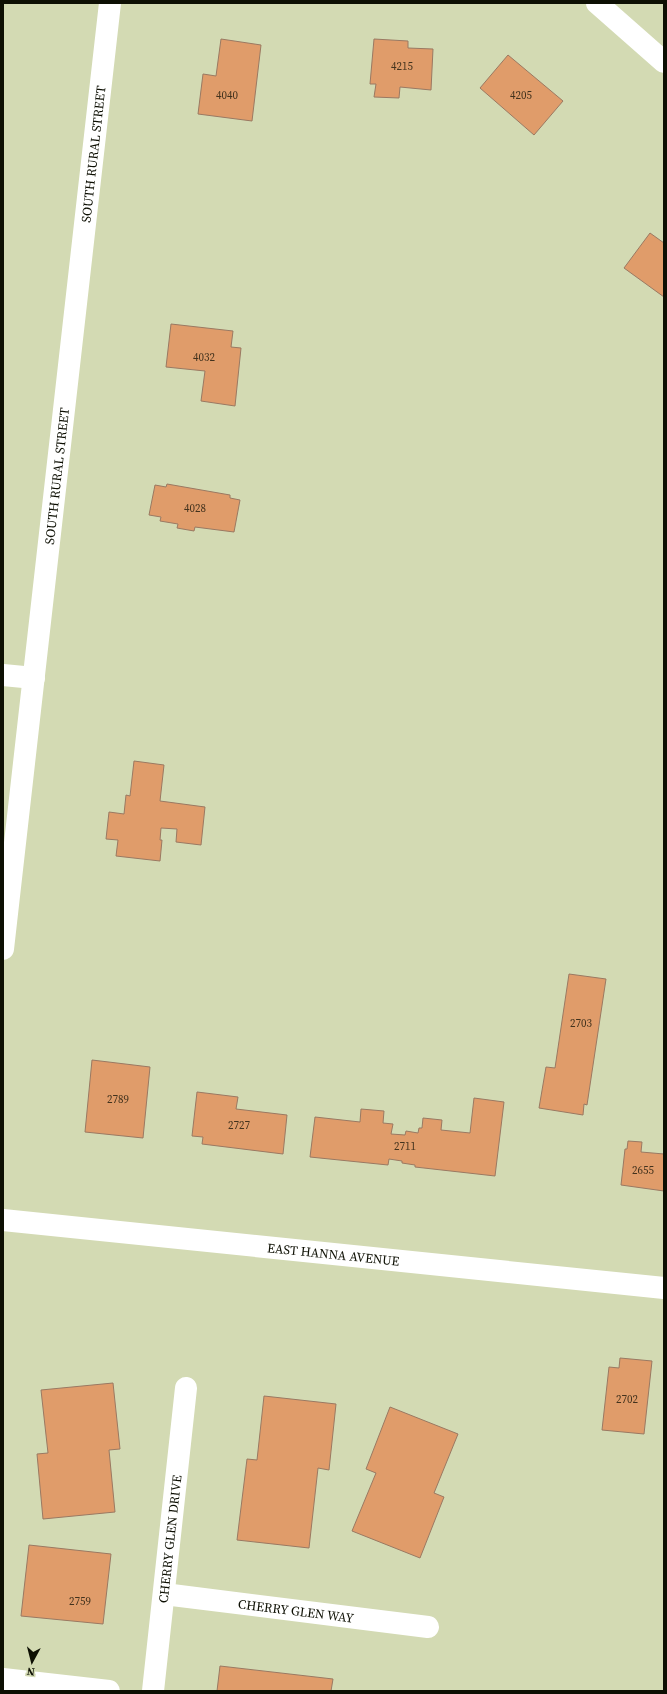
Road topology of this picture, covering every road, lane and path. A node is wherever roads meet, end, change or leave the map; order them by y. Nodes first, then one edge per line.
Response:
1 (110, 3) edge
2 (597, 3) edge
3 (664, 62) edge
4 (3, 675) edge
5 (34, 678) junction
6 (3, 949) edge
7 (3, 1220) edge
8 (664, 1288) edge
9 (186, 1388) dead end
10 (164, 1594) junction
11 (428, 1627) dead end
12 (3, 1679) edge
13 (109, 1691) edge
14 (154, 1691) edge

1 - 5 street, SOUTH RURAL STREET
2 - 3 street
4 - 5 street
5 - 6 street, SOUTH RURAL STREET
7 - 8 street, EAST HANNA AVENUE
9 - 10 street, CHERRY GLEN DRIVE
10 - 11 street, CHERRY GLEN WAY
10 - 14 street, CHERRY GLEN DRIVE
12 - 13 street

